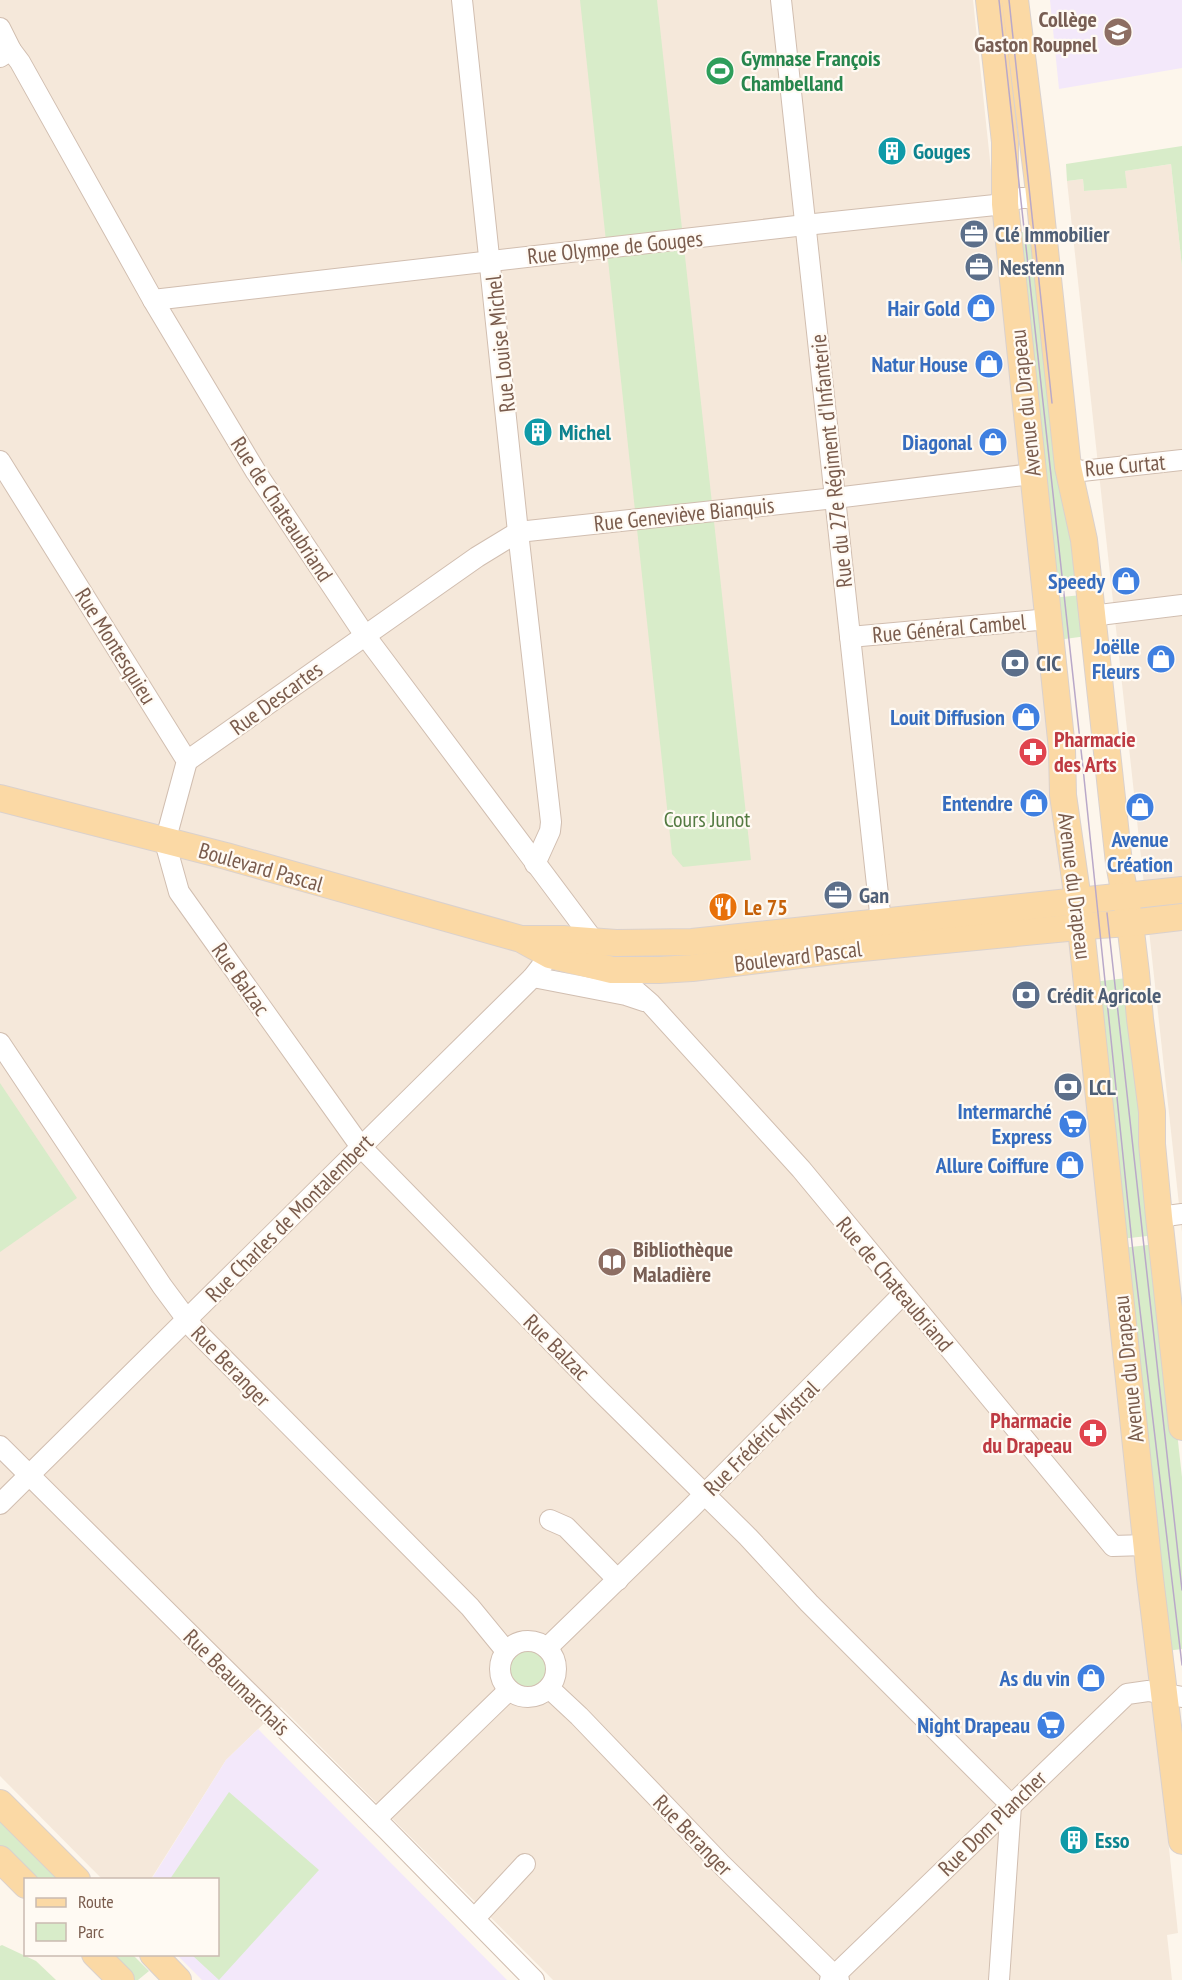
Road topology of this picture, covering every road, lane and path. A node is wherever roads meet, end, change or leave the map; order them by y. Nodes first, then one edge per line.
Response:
1 (462, 0) edge
2 (781, 0) edge
3 (990, 0) edge
4 (1015, 0) edge
5 (0, 28) edge
6 (5, 54) edge
7 (1038, 198) junction
8 (1005, 204) junction
9 (805, 225) junction
10 (491, 261) junction
11 (153, 300) junction
12 (0, 460) edge
13 (1182, 460) edge
14 (1068, 467) junction
15 (1032, 474) junction
16 (835, 498) junction
17 (518, 532) junction
18 (1182, 605) edge
19 (1091, 616) junction
20 (1049, 620) junction
21 (364, 634) junction
22 (850, 637) junction
23 (187, 761) junction
24 (0, 798) edge
25 (165, 842) junction
26 (535, 864) junction
27 (1182, 890) edge
28 (1125, 896) junction
29 (1078, 900) junction
30 (1182, 917) edge
31 (881, 922) junction
32 (1130, 923) junction
33 (1081, 926) junction
34 (594, 941) junction
35 (557, 947) junction
36 (612, 970) junction
37 (659, 970) junction
38 (533, 977) junction
39 (650, 1002) junction
40 (0, 1043) edge
41 (361, 1147) junction
42 (1170, 1215) edge
43 (903, 1294) junction
44 (186, 1320) junction
45 (1182, 1427) edge
46 (0, 1446) edge
47 (30, 1476) junction
48 (704, 1495) junction
49 (0, 1504) edge
50 (550, 1520) dead end
51 (1146, 1545) junction
52 (618, 1580) junction
53 (547, 1648) junction
54 (506, 1651) junction
55 (549, 1688) junction
56 (509, 1690) junction
57 (1174, 1695) edge
58 (0, 1803) edge
59 (1011, 1805) junction
60 (376, 1819) junction
61 (1182, 1841) edge
62 (0, 1859) edge
63 (525, 1864) dead end
64 (75, 1878) edge
65 (24, 1883) edge
66 (475, 1918) junction
67 (97, 1956) edge
68 (834, 1979) edge
69 (121, 1980) edge
70 (534, 1980) edge
71 (999, 1980) edge

1 - 10 street, Rue Louise Michel
2 - 9 street, Rue du 27e Régiment d'Infanterie
3 - 8 main road, Avenue du Drapeau
4 - 7 main road, Avenue du Drapeau
5 - 6 street, Rue de Chateaubriand
6 - 11 street, Rue de Chateaubriand
7 - 8 street
7 - 14 main road, Avenue du Drapeau
8 - 9 street, Rue Olympe de Gouges
8 - 15 main road, Avenue du Drapeau
9 - 10 street, Rue Olympe de Gouges
9 - 16 street, Rue du 27e Régiment d'Infanterie
10 - 11 street, Rue Olympe de Gouges
10 - 17 street, Rue Louise Michel
11 - 21 street, Rue de Chateaubriand
12 - 23 street, Rue Montesquieu
13 - 14 street, Rue Curtat
14 - 19 main road, Avenue du Drapeau
15 - 16 street, Rue Geneviève Bianquis
15 - 20 main road, Avenue du Drapeau
16 - 17 street, Rue Geneviève Bianquis
16 - 22 street, Rue du 27e Régiment d'Infanterie
17 - 21 street, Rue Geneviève Bianquis
17 - 26 street, Rue Louise Michel
18 - 19 street
19 - 28 main road, Avenue du Drapeau
20 - 22 street, Rue Général Cambel
20 - 29 main road, Avenue du Drapeau
21 - 23 street, Rue Descartes
21 - 26 street, Rue de Chateaubriand
22 - 31 street, Rue du 27e Régiment d'Infanterie
23 - 25 street
24 - 25 main road, Boulevard Pascal
25 - 35 main road, Boulevard Pascal
25 - 41 street, Rue Balzac
26 - 34 street, Rue de Chateaubriand
27 - 28 main road, Boulevard Pascal
28 - 29 main road, Boulevard Pascal
28 - 32 main road, Avenue du Drapeau
29 - 31 main road, Boulevard Pascal
29 - 33 main road, Avenue du Drapeau
30 - 32 main road, Boulevard Pascal
31 - 34 main road, Boulevard Pascal
32 - 33 main road, Boulevard Pascal
32 - 42 main road, Avenue du Drapeau
33 - 37 main road, Boulevard Pascal
33 - 51 main road, Avenue du Drapeau
34 - 35 main road, Boulevard Pascal
35 - 36 main road, Boulevard Pascal
35 - 38 street, Rue Charles de Montalembert
36 - 37 main road, Boulevard Pascal
36 - 39 street, Rue de Chateaubriand
37 - 39 street
38 - 39 street
38 - 41 street, Rue Charles de Montalembert
39 - 43 street, Rue de Chateaubriand
40 - 44 street, Rue Beranger
41 - 44 street, Rue Charles de Montalembert
41 - 48 street, Rue Balzac
42 - 45 main road, Avenue du Drapeau
43 - 48 street, Rue Frédéric Mistral
43 - 51 street, Rue de Chateaubriand
44 - 47 street, Rue Charles de Montalembert
44 - 54 street, Rue Beranger
46 - 47 street, Rue Beaumarchais
47 - 49 street, Rue Charles de Montalembert
47 - 60 street, Rue Beaumarchais
48 - 52 street, Rue Frédéric Mistral
48 - 59 street, Rue Balzac
50 - 52 street
51 - 57 main road, Avenue du Drapeau
52 - 53 street, Rue Frédéric Mistral
53 - 54 street
53 - 55 street
54 - 56 street
55 - 56 street
55 - 68 street, Rue Beranger
56 - 60 street
57 - 59 street, Rue Dom Plancher
57 - 61 main road, Avenue du Drapeau
58 - 64 main road
59 - 68 street, Rue Dom Plancher
59 - 71 street
60 - 66 street, Rue Beaumarchais
62 - 65 main road
63 - 66 street
66 - 70 street, Rue Beaumarchais
67 - 69 main road

